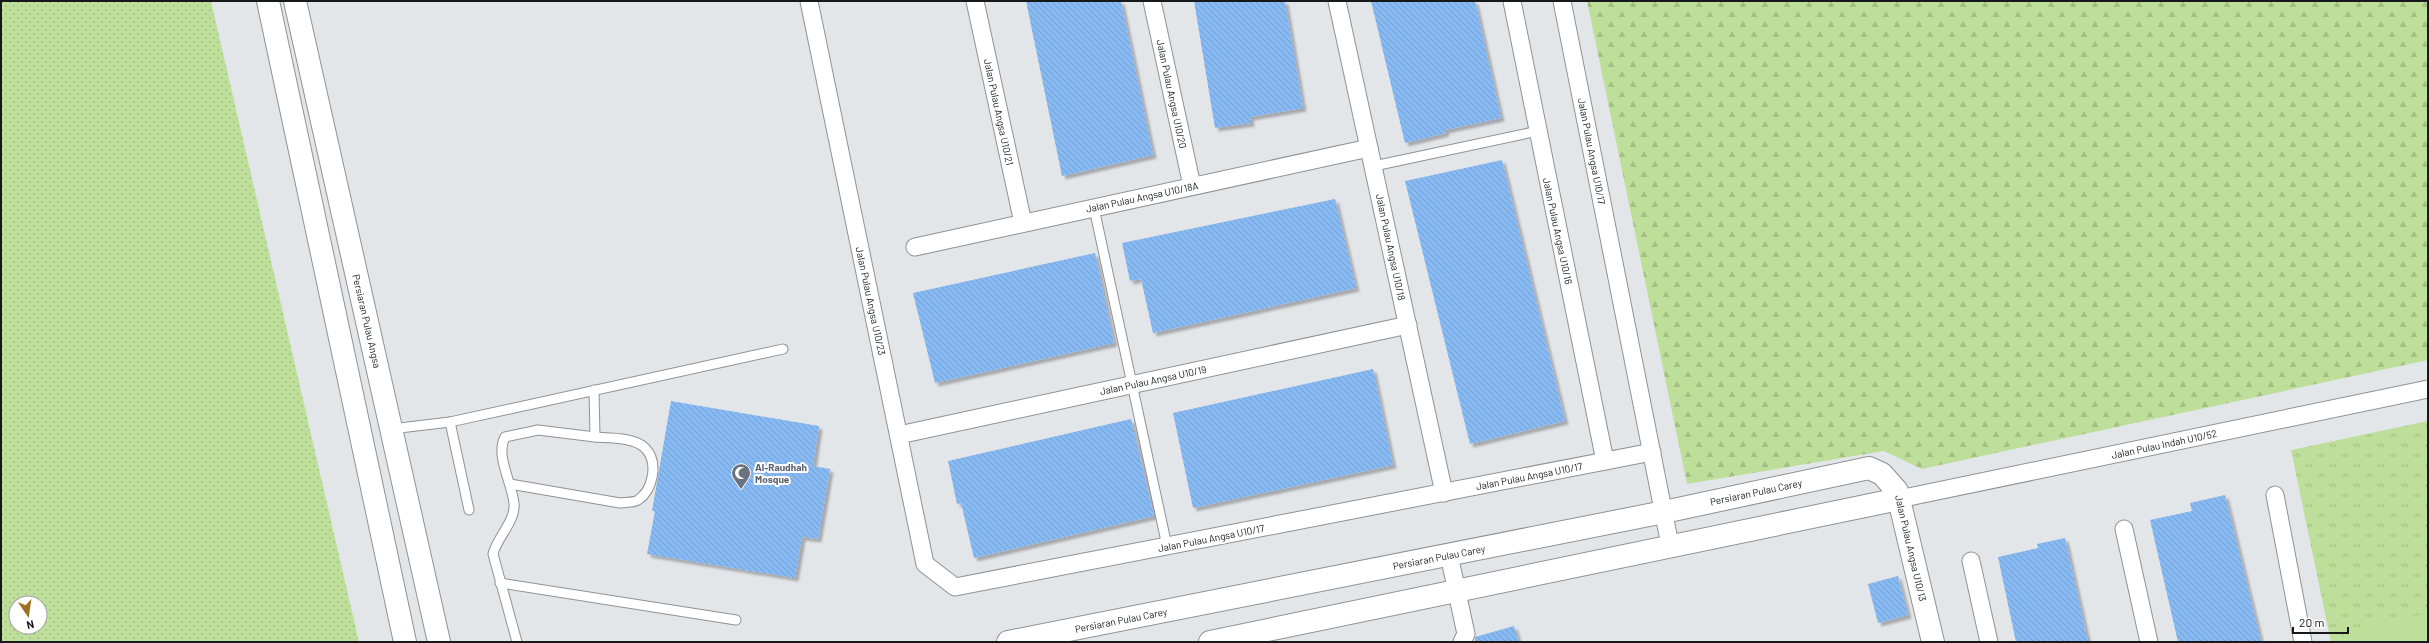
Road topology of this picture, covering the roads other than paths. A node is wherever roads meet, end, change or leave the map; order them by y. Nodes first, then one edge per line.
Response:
1 (268, 1) edge
2 (294, 1) edge
3 (809, 1) edge
4 (975, 1) edge
5 (1152, 1) edge
6 (1338, 1) edge
7 (1512, 1) edge
8 (1562, 1) edge
9 (1538, 131) junction
10 (1369, 148) junction
11 (1374, 166) junction
12 (1192, 186) junction
13 (1094, 208) junction
14 (1023, 223) junction
15 (915, 247) dead end
16 (1408, 325) junction
17 (783, 349) dead end
18 (1132, 384) junction
19 (2428, 389) edge
20 (594, 390) junction
21 (450, 422) junction
22 (391, 429) junction
23 (899, 435) junction
24 (595, 437) junction
25 (1652, 452) junction
26 (1605, 461) junction
27 (1869, 468) joint
28 (510, 484) junction
29 (1444, 492) junction
30 (2274, 495) dead end
31 (1899, 499) junction
32 (469, 510) dead end
33 (1664, 512) junction
34 (2124, 529) dead end
35 (1670, 545) junction
36 (1167, 546) junction
37 (1449, 555) junction
38 (1971, 561) dead end
39 (500, 583) junction
40 (955, 587) joint
41 (1457, 591) junction
42 (736, 620) dead end
43 (405, 642) edge
44 (439, 642) edge
45 (517, 642) edge
46 (1011, 642) edge
47 (1210, 642) edge
48 (1462, 642) edge
49 (1933, 642) edge
50 (1989, 642) edge
51 (2149, 642) edge
52 (2303, 642) edge

1 - 43 street
2 - 22 street, Persiaran Pulau Angsa
3 - 23 street, Jalan Pulau Angsa U10/23
4 - 14 street, Jalan Pulau Angsa U10/21
5 - 12 street, Jalan Pulau Angsa U10/20
6 - 10 street, Jalan Pulau Angsa U10/18
7 - 9 street, Jalan Pulau Angsa U10/16
8 - 25 street, Jalan Pulau Angsa U10/17
9 - 11 lane
9 - 26 street, Jalan Pulau Angsa U10/16
10 - 11 street, Jalan Pulau Angsa U10/18
10 - 12 street, Jalan Pulau Angsa U10/18A
11 - 16 street, Jalan Pulau Angsa U10/18
12 - 13 street, Jalan Pulau Angsa U10/18A
13 - 14 street, Jalan Pulau Angsa U10/18A
13 - 18 lane
14 - 15 street, Jalan Pulau Angsa U10/18A
16 - 18 street, Jalan Pulau Angsa U10/19
16 - 29 street, Jalan Pulau Angsa U10/18
17 - 20 lane
18 - 23 street, Jalan Pulau Angsa U10/19
18 - 36 lane
19 - 31 street, Jalan Pulau Indah U10/52
20 - 21 lane
20 - 24 lane
21 - 22 lane
21 - 32 lane
22 - 44 street, Persiaran Pulau Angsa
23 - 40 street, Jalan Pulau Angsa U10/23
24 - 28 lane
24 - 28 lane
25 - 26 street, Jalan Pulau Angsa U10/17
25 - 33 street
26 - 29 street, Jalan Pulau Angsa U10/17
27 - 31 street, Jalan Pulau Angsa U10/13
27 - 33 street, Persiaran Pulau Carey
28 - 39 lane
29 - 36 street, Jalan Pulau Angsa U10/17
30 - 52 street
31 - 35 street
31 - 49 street, Jalan Pulau Angsa U10/13
33 - 35 street
33 - 37 street, Persiaran Pulau Carey
34 - 51 street
35 - 41 street
36 - 40 street, Jalan Pulau Angsa U10/17
37 - 41 street
37 - 46 street, Persiaran Pulau Carey
38 - 50 street
39 - 42 lane
39 - 45 lane
41 - 47 street
41 - 48 street

